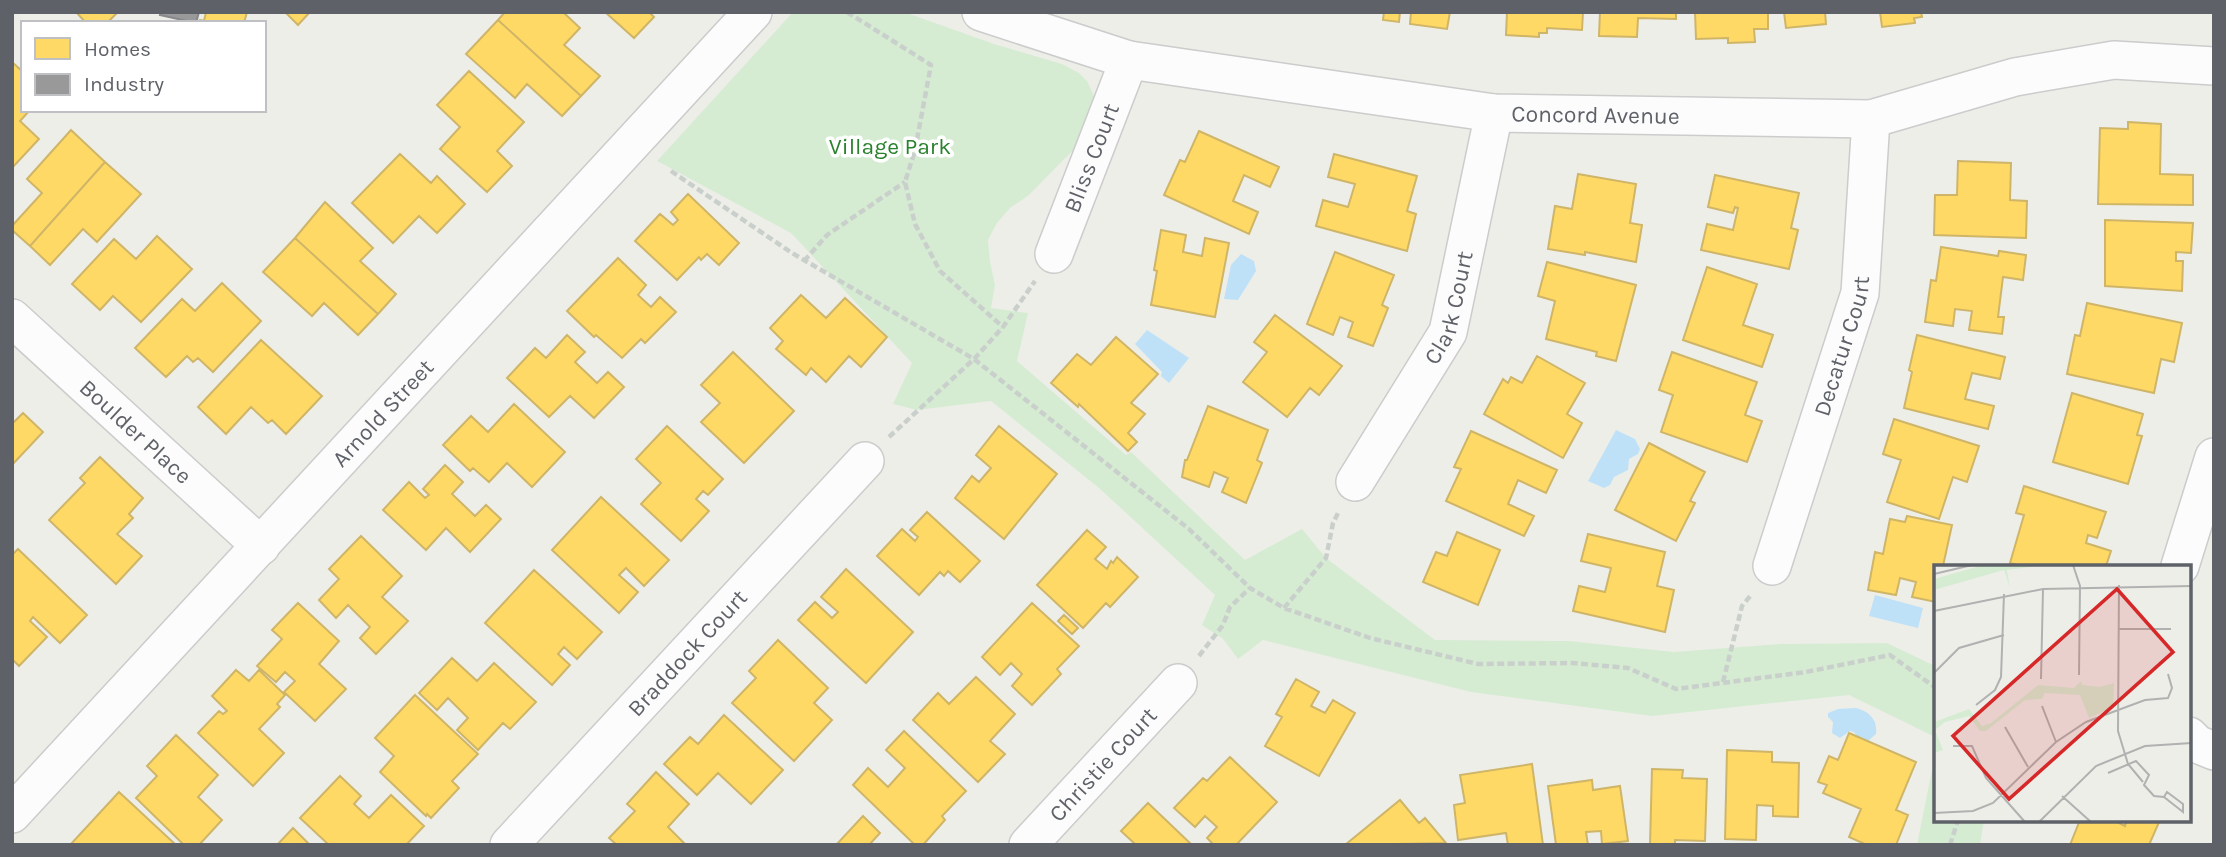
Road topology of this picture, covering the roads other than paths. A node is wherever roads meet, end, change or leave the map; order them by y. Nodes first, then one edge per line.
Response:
1 (753, 12) edge
2 (981, 12) edge
3 (1129, 60) junction
4 (2214, 66) edge
5 (1494, 113) junction
6 (1871, 119) junction
7 (1054, 254) road end
8 (12, 318) edge
9 (2214, 457) edge
10 (865, 461) road end
11 (1355, 482) road end
12 (261, 546) junction
13 (2180, 565) edge
14 (1772, 566) road end
15 (1178, 683) road end
16 (2191, 738) edge
17 (2214, 751) edge
18 (12, 814) edge
19 (509, 845) edge
20 (1028, 845) edge

1 - 12 street, Arnold Street
2 - 3 street, Concord Avenue
3 - 5 street, Concord Avenue
3 - 7 street, Bliss Court
4 - 6 street, Concord Avenue
5 - 6 street, Concord Avenue
5 - 11 street, Clark Court
6 - 14 street, Decatur Court
8 - 12 street, Boulder Place
9 - 13 street
10 - 19 street, Braddock Court
12 - 18 street, Arnold Street
15 - 20 street, Christie Court
16 - 17 street

